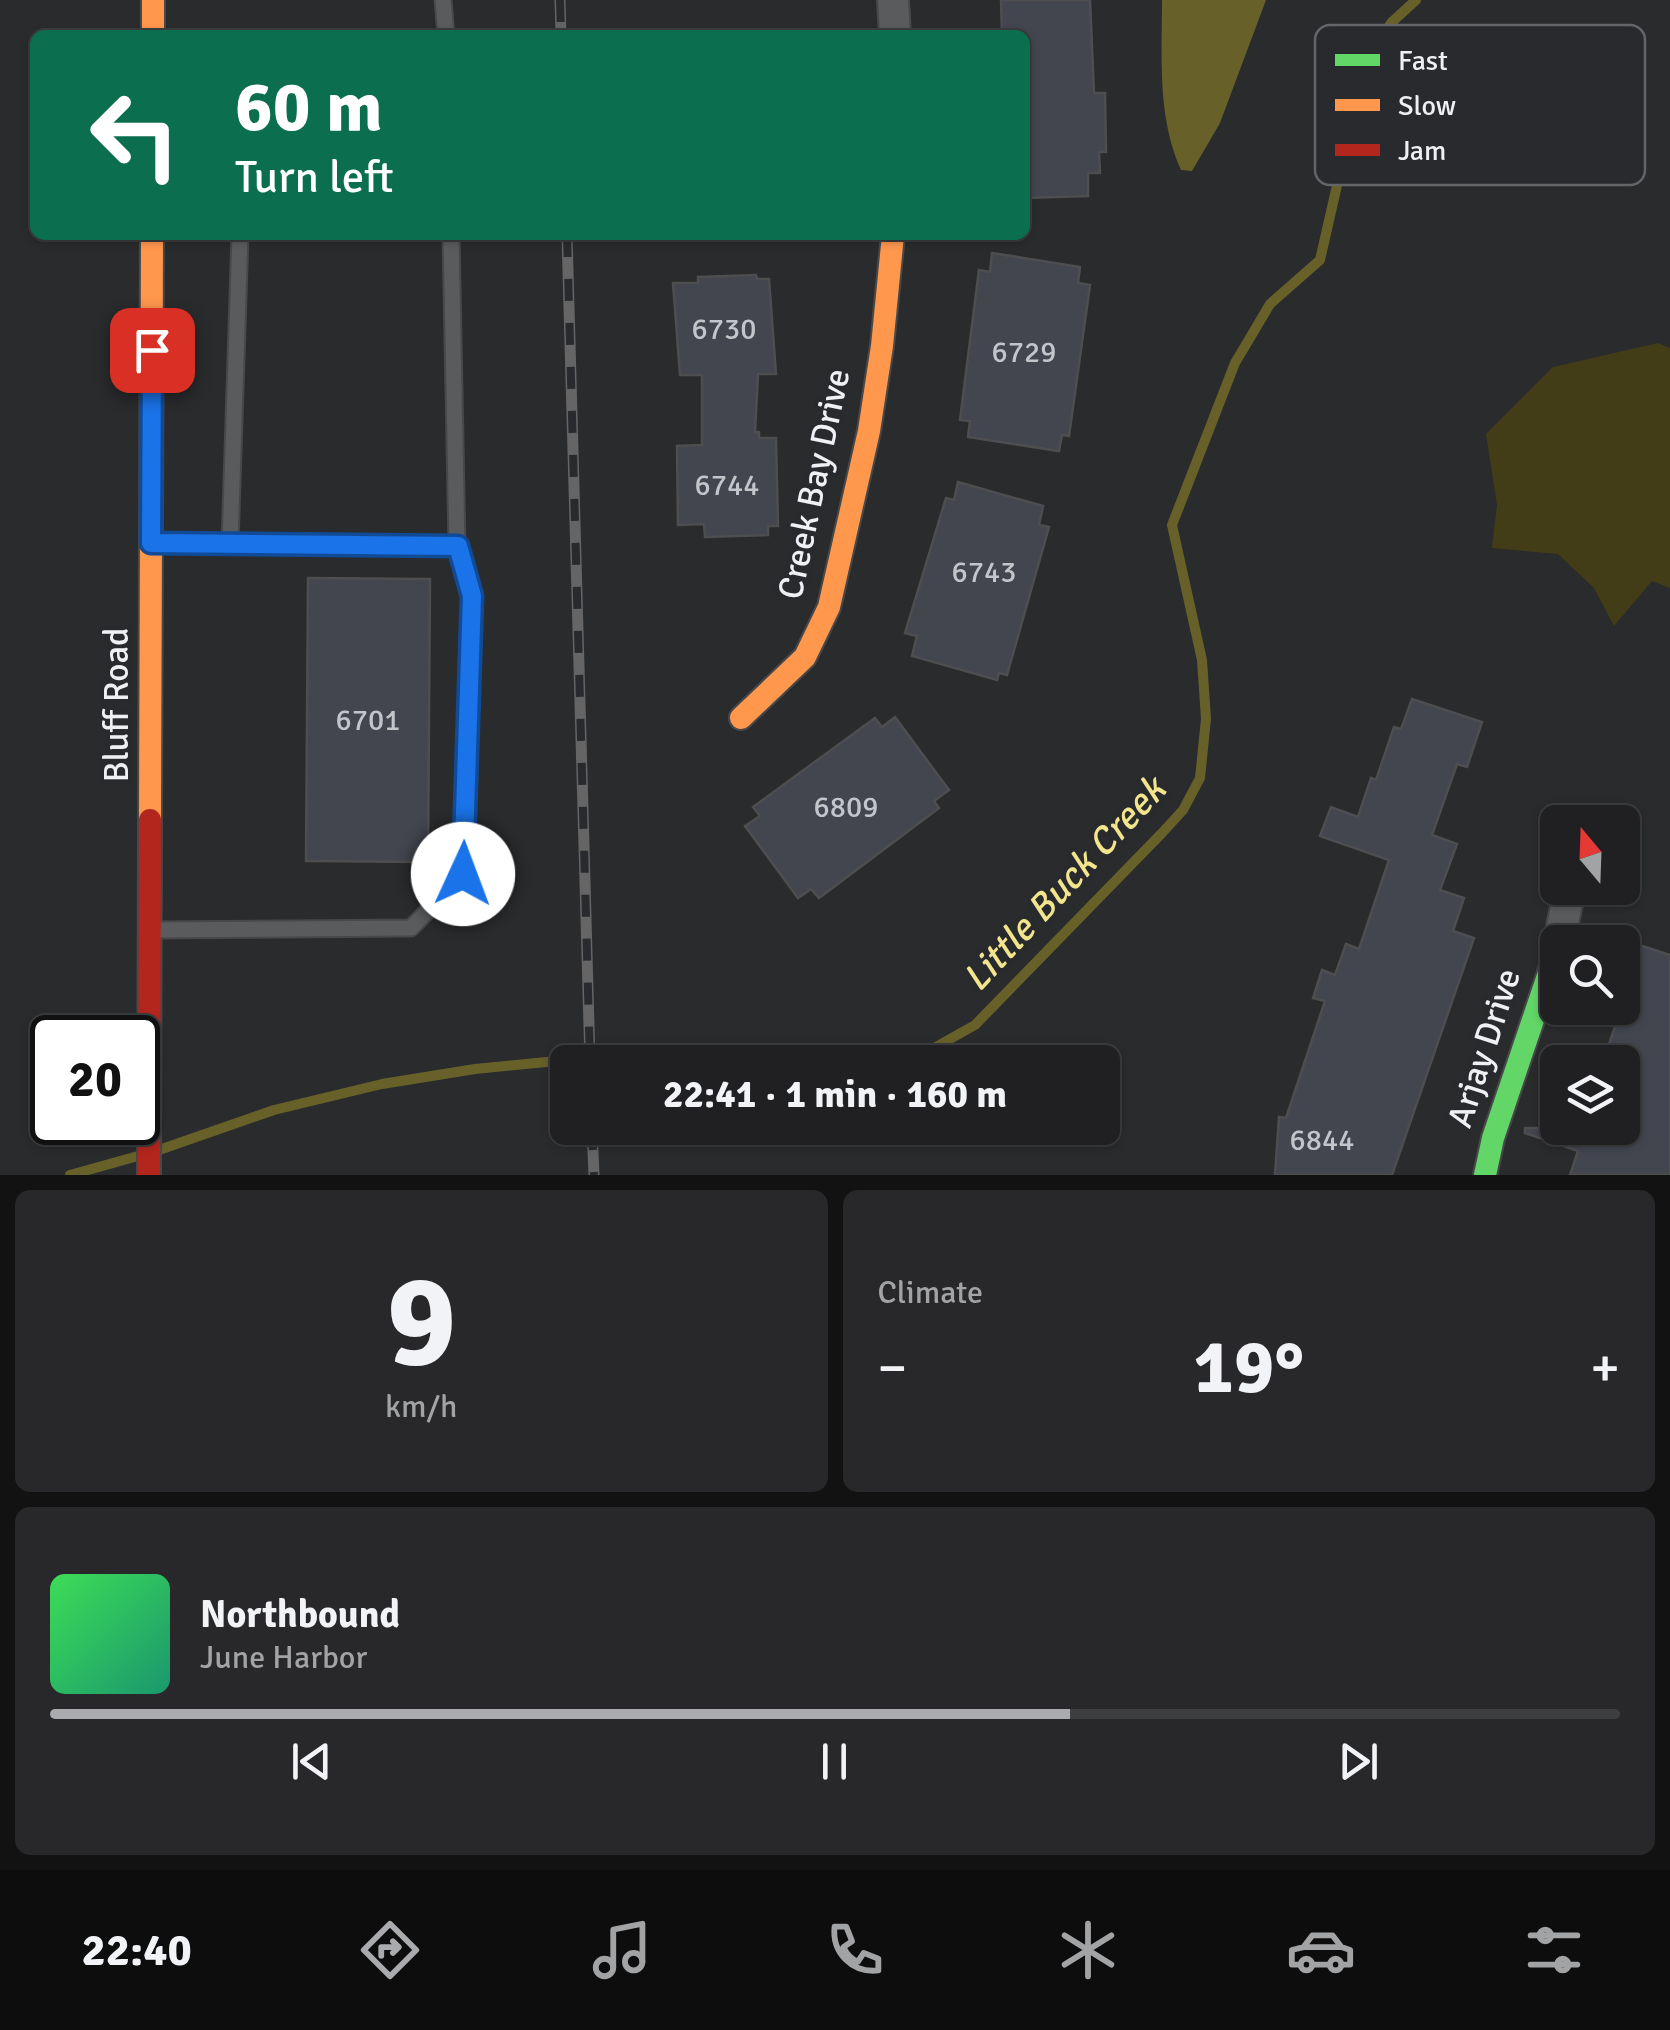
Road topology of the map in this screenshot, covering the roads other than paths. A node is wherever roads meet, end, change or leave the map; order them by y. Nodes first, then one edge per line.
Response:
1 (153, 0) edge
2 (444, 0) edge
3 (893, 0) edge
4 (153, 30) edge
5 (446, 30) edge
6 (895, 30) edge
7 (152, 240) edge
8 (240, 240) edge
9 (451, 240) edge
10 (893, 240) edge
11 (151, 543) junction
12 (230, 544) junction
13 (458, 546) junction
14 (741, 718) dead end
15 (150, 930) junction
16 (1540, 998) edge
17 (149, 1175) edge
18 (1485, 1175) edge

1 - 4 main road
2 - 5 lane
3 - 6 street
7 - 11 main road, Bluff Road
8 - 12 lane
9 - 13 lane
10 - 14 main road, Creek Bay Drive
11 - 12 lane
11 - 15 main road, Bluff Road
12 - 13 lane
13 - 15 lane
15 - 17 main road, Bluff Road
16 - 18 main road, Arjay Drive

